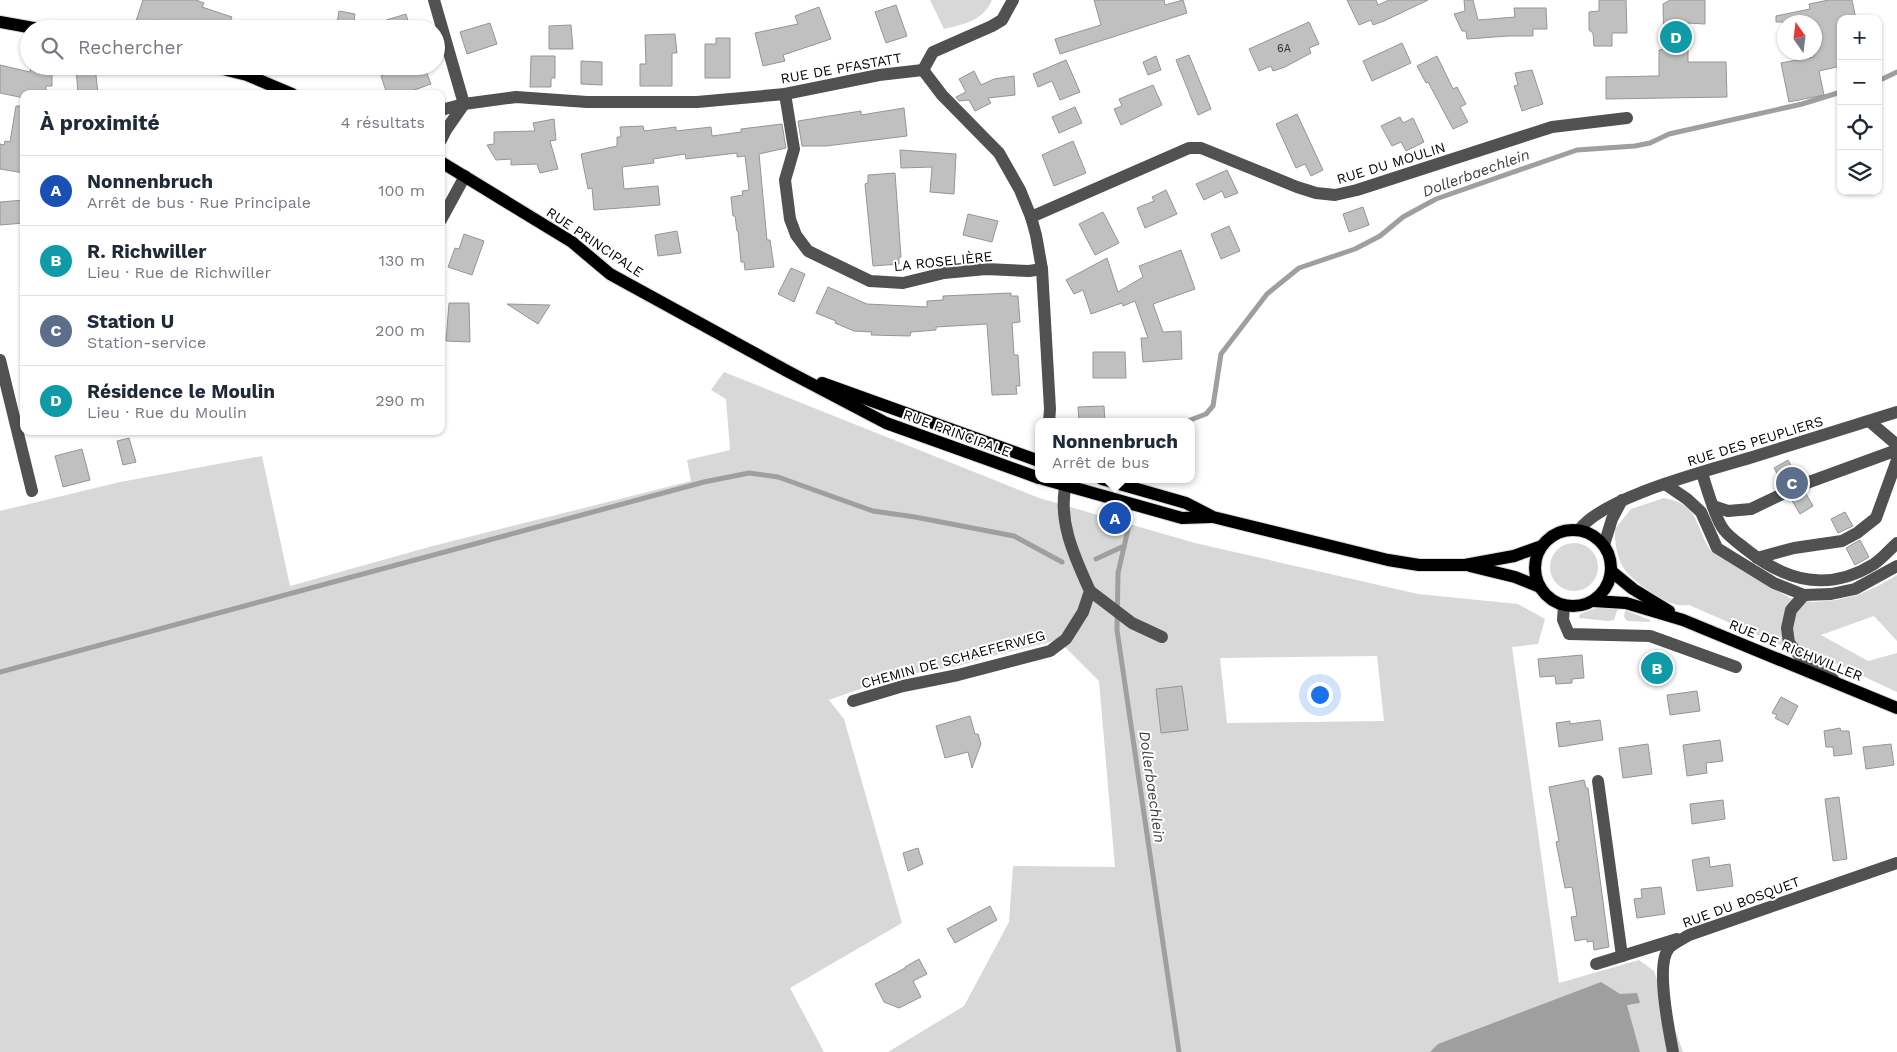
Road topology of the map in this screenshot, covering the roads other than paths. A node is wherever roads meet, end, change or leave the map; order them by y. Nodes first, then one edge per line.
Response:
1 (434, 0) edge
2 (1013, 0) edge
3 (440, 20) edge
4 (0, 22) edge
5 (20, 26) edge
6 (445, 38) edge
7 (923, 70) junction
8 (249, 75) edge
9 (283, 90) edge
10 (785, 94) junction
11 (464, 104) junction
12 (445, 109) edge
13 (1627, 118) dead end
14 (445, 132) edge
15 (445, 164) edge
16 (465, 176) junction
17 (445, 213) edge
18 (1031, 217) junction
19 (1042, 269) junction
20 (0, 360) edge
21 (787, 371) junction
22 (1897, 412) edge
23 (1049, 418) edge
24 (1870, 421) junction
25 (1897, 445) edge
26 (1897, 450) edge
27 (1035, 460) edge
28 (1897, 460) edge
29 (1702, 473) junction
30 (1035, 474) edge
31 (1066, 483) edge
32 (1069, 483) edge
33 (1116, 483) edge
34 (1665, 484) junction
35 (32, 492) dead end
36 (1622, 500) junction
37 (1713, 506) junction
38 (1213, 517) junction
39 (1578, 530) junction
40 (1897, 543) edge
41 (1542, 546) junction
42 (1604, 546) junction
43 (1757, 558) junction
44 (1465, 565) junction
45 (1897, 566) edge
46 (1612, 571) junction
47 (1540, 588) junction
48 (1090, 591) junction
49 (1804, 595) junction
50 (1592, 601) junction
51 (1564, 605) junction
52 (1683, 620) junction
53 (1162, 637) dead end
54 (1736, 667) dead end
55 (1842, 684) junction
56 (853, 700) dead end
57 (1897, 708) edge
58 (1598, 781) dead end
59 (1897, 863) edge
60 (1689, 935) junction
61 (1622, 956) junction
62 (1596, 964) dead end
63 (1674, 1052) edge

1 - 3 street
2 - 7 street
4 - 5 main road
6 - 11 street
7 - 10 street, RUE DE PFASTATT
7 - 18 street
8 - 9 main road
10 - 11 street, RUE DE PFASTATT
10 - 19 street, LA ROSELIÈRE
11 - 12 street, RUE DE PFASTATT
11 - 14 street
13 - 18 street, RUE DU MOULIN
15 - 16 main road, RUE PRINCIPALE
16 - 17 street
16 - 21 main road, RUE PRINCIPALE
18 - 19 street
19 - 23 street
20 - 35 street
21 - 27 main road, RUE PRINCIPALE
21 - 30 main road, RUE PRINCIPALE
22 - 24 street, RUE DES PEUPLIERS
24 - 25 street
24 - 29 street, RUE DES PEUPLIERS
26 - 37 street
28 - 43 street
29 - 34 street, RUE DES PEUPLIERS
29 - 37 street
31 - 48 street
32 - 38 main road, RUE PRINCIPALE
33 - 38 main road
34 - 36 street, RUE DES PEUPLIERS
34 - 49 street
36 - 39 street, RUE DES PEUPLIERS
36 - 42 street
37 - 43 street
38 - 44 main road
39 - 41 main road
39 - 42 main road
40 - 43 street
41 - 44 main road
41 - 47 main road
42 - 46 main road
44 - 47 main road
45 - 49 street
46 - 50 main road
46 - 52 main road, RUE DE RICHWILLER
47 - 51 main road
48 - 53 street
48 - 56 street, CHEMIN DE SCHAEFERWEG
49 - 55 street
50 - 51 main road
50 - 52 main road, RUE DE RICHWILLER
51 - 54 street
52 - 55 main road, RUE DE RICHWILLER
55 - 57 main road, RUE DE RICHWILLER
58 - 61 street
59 - 60 street, RUE DU BOSQUET
60 - 61 street
60 - 63 street, RUE DU BOSQUET
61 - 62 street

